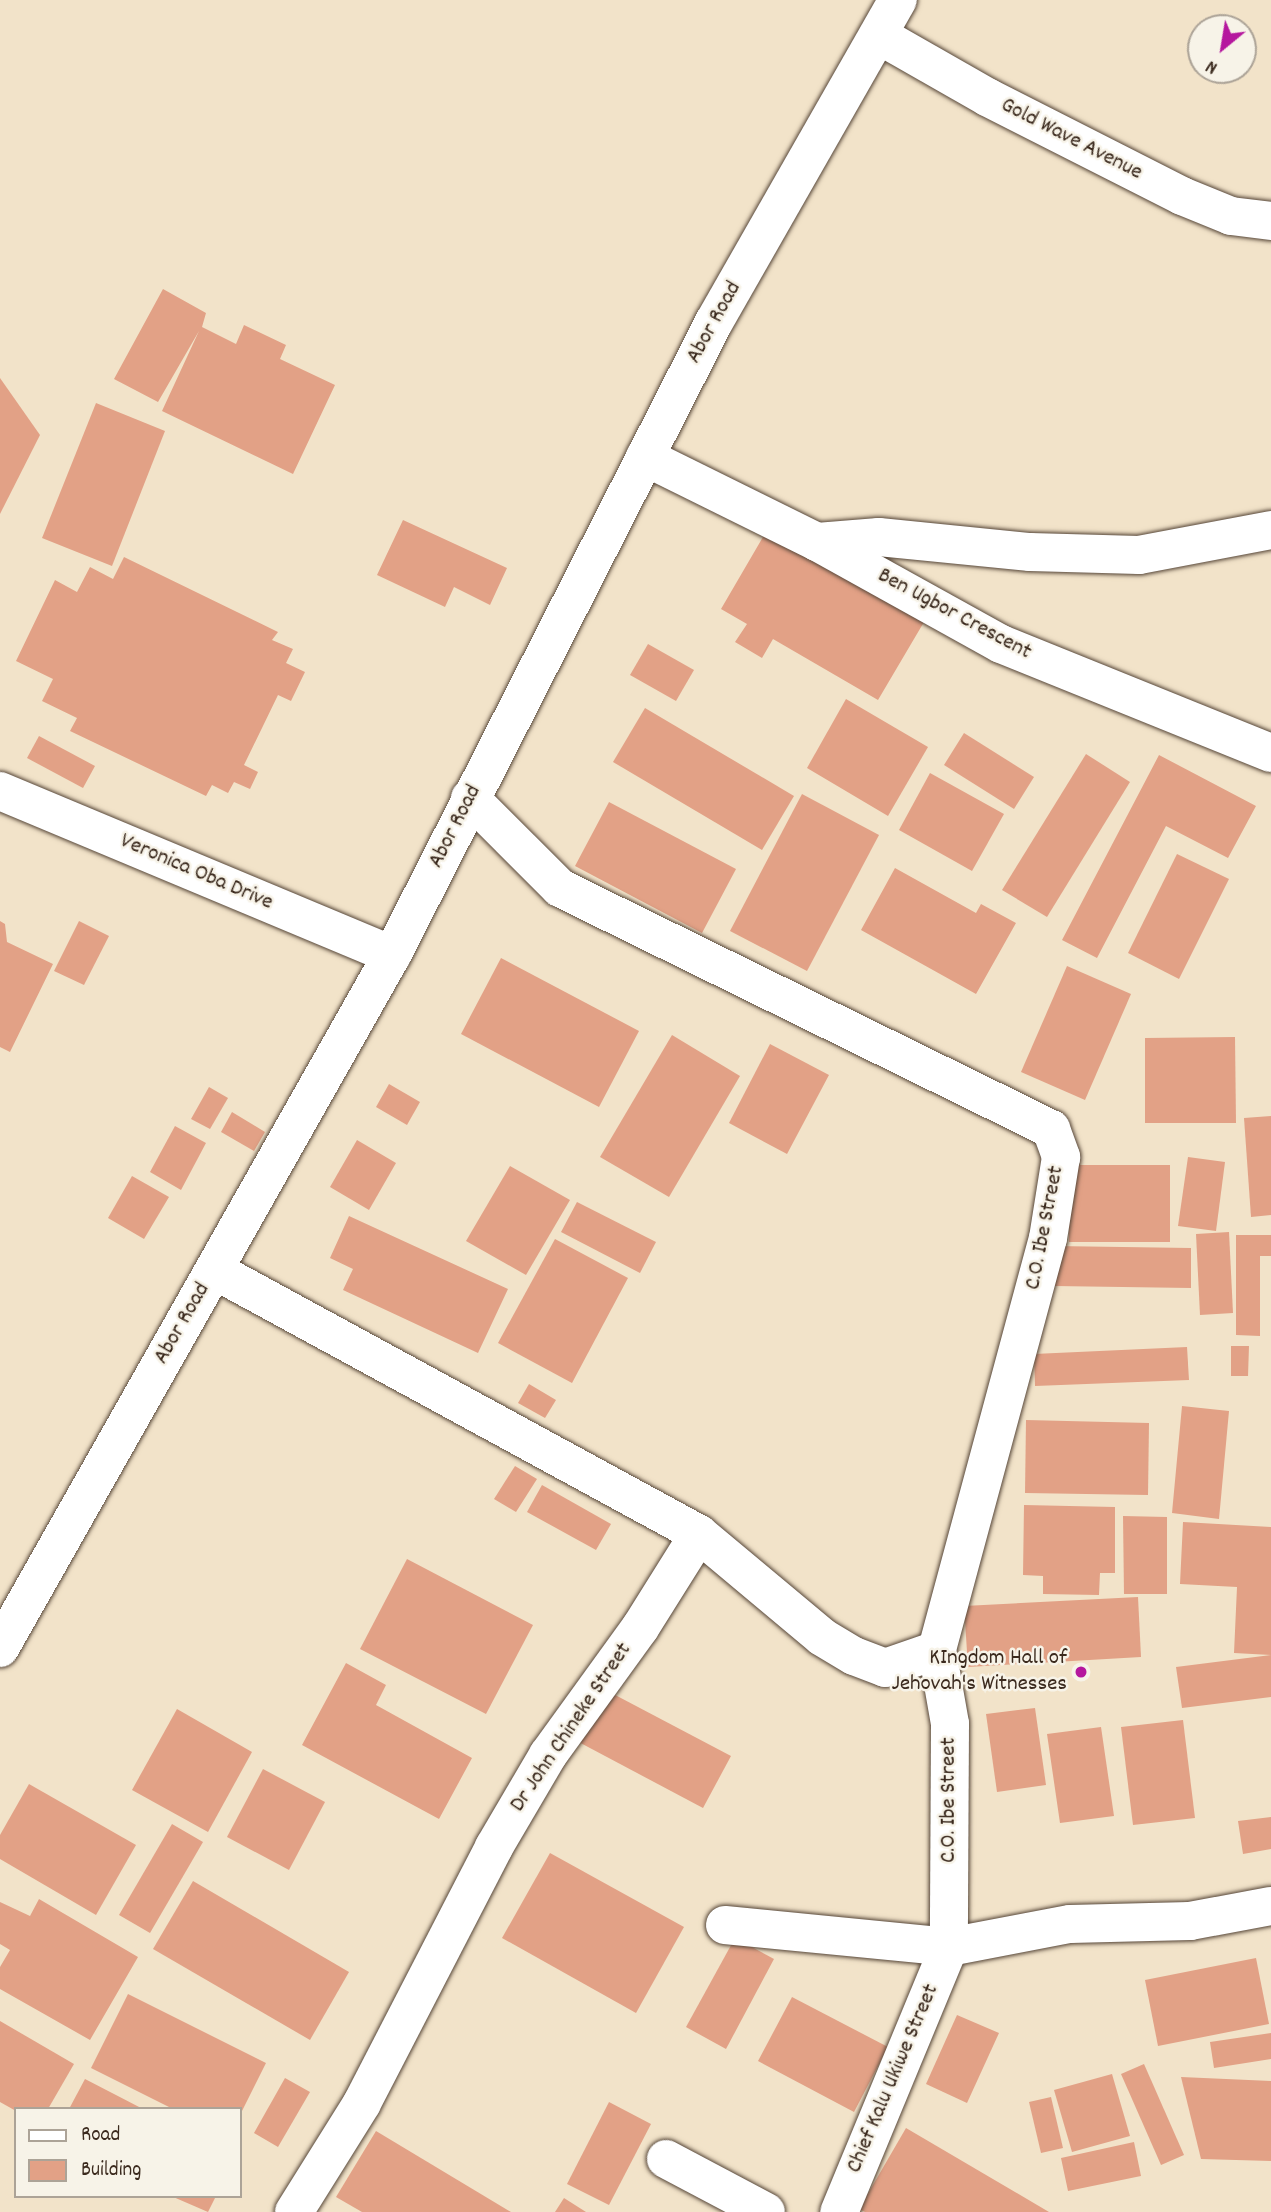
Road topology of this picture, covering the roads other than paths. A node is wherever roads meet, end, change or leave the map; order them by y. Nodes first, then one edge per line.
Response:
1 (898, 0) edge
2 (880, 36) junction
3 (1271, 221) edge
4 (645, 457) junction
5 (1271, 530) edge
6 (817, 541) junction
7 (1271, 753) edge
8 (0, 791) edge
9 (470, 798) junction
10 (392, 956) junction
11 (214, 1270) junction
12 (699, 1534) junction
13 (0, 1648) edge
14 (937, 1650) junction
15 (1271, 1906) edge
16 (725, 1925) dead end
17 (949, 1947) junction
18 (666, 2159) dead end
19 (294, 2212) edge
20 (766, 2212) edge
21 (839, 2212) edge

1 - 2 street, Abor Road
2 - 3 street, Gold Wave Avenue
2 - 4 street, Abor Road
4 - 6 street, Ben Ugbor Crescent
4 - 9 street, Abor Road
5 - 6 street
6 - 7 street, Ben Ugbor Crescent
8 - 10 street, Veronica Oba Drive
9 - 10 street, Abor Road
9 - 14 street, C.O. Ibe Street
10 - 11 street, Abor Road
11 - 12 street
11 - 13 street, Abor Road
12 - 14 street
12 - 19 street, Dr John Chineke Street
14 - 17 street, C.O. Ibe Street
15 - 17 street
16 - 17 street
17 - 21 street, Chief Kalu Ukiwe Street
18 - 20 street

